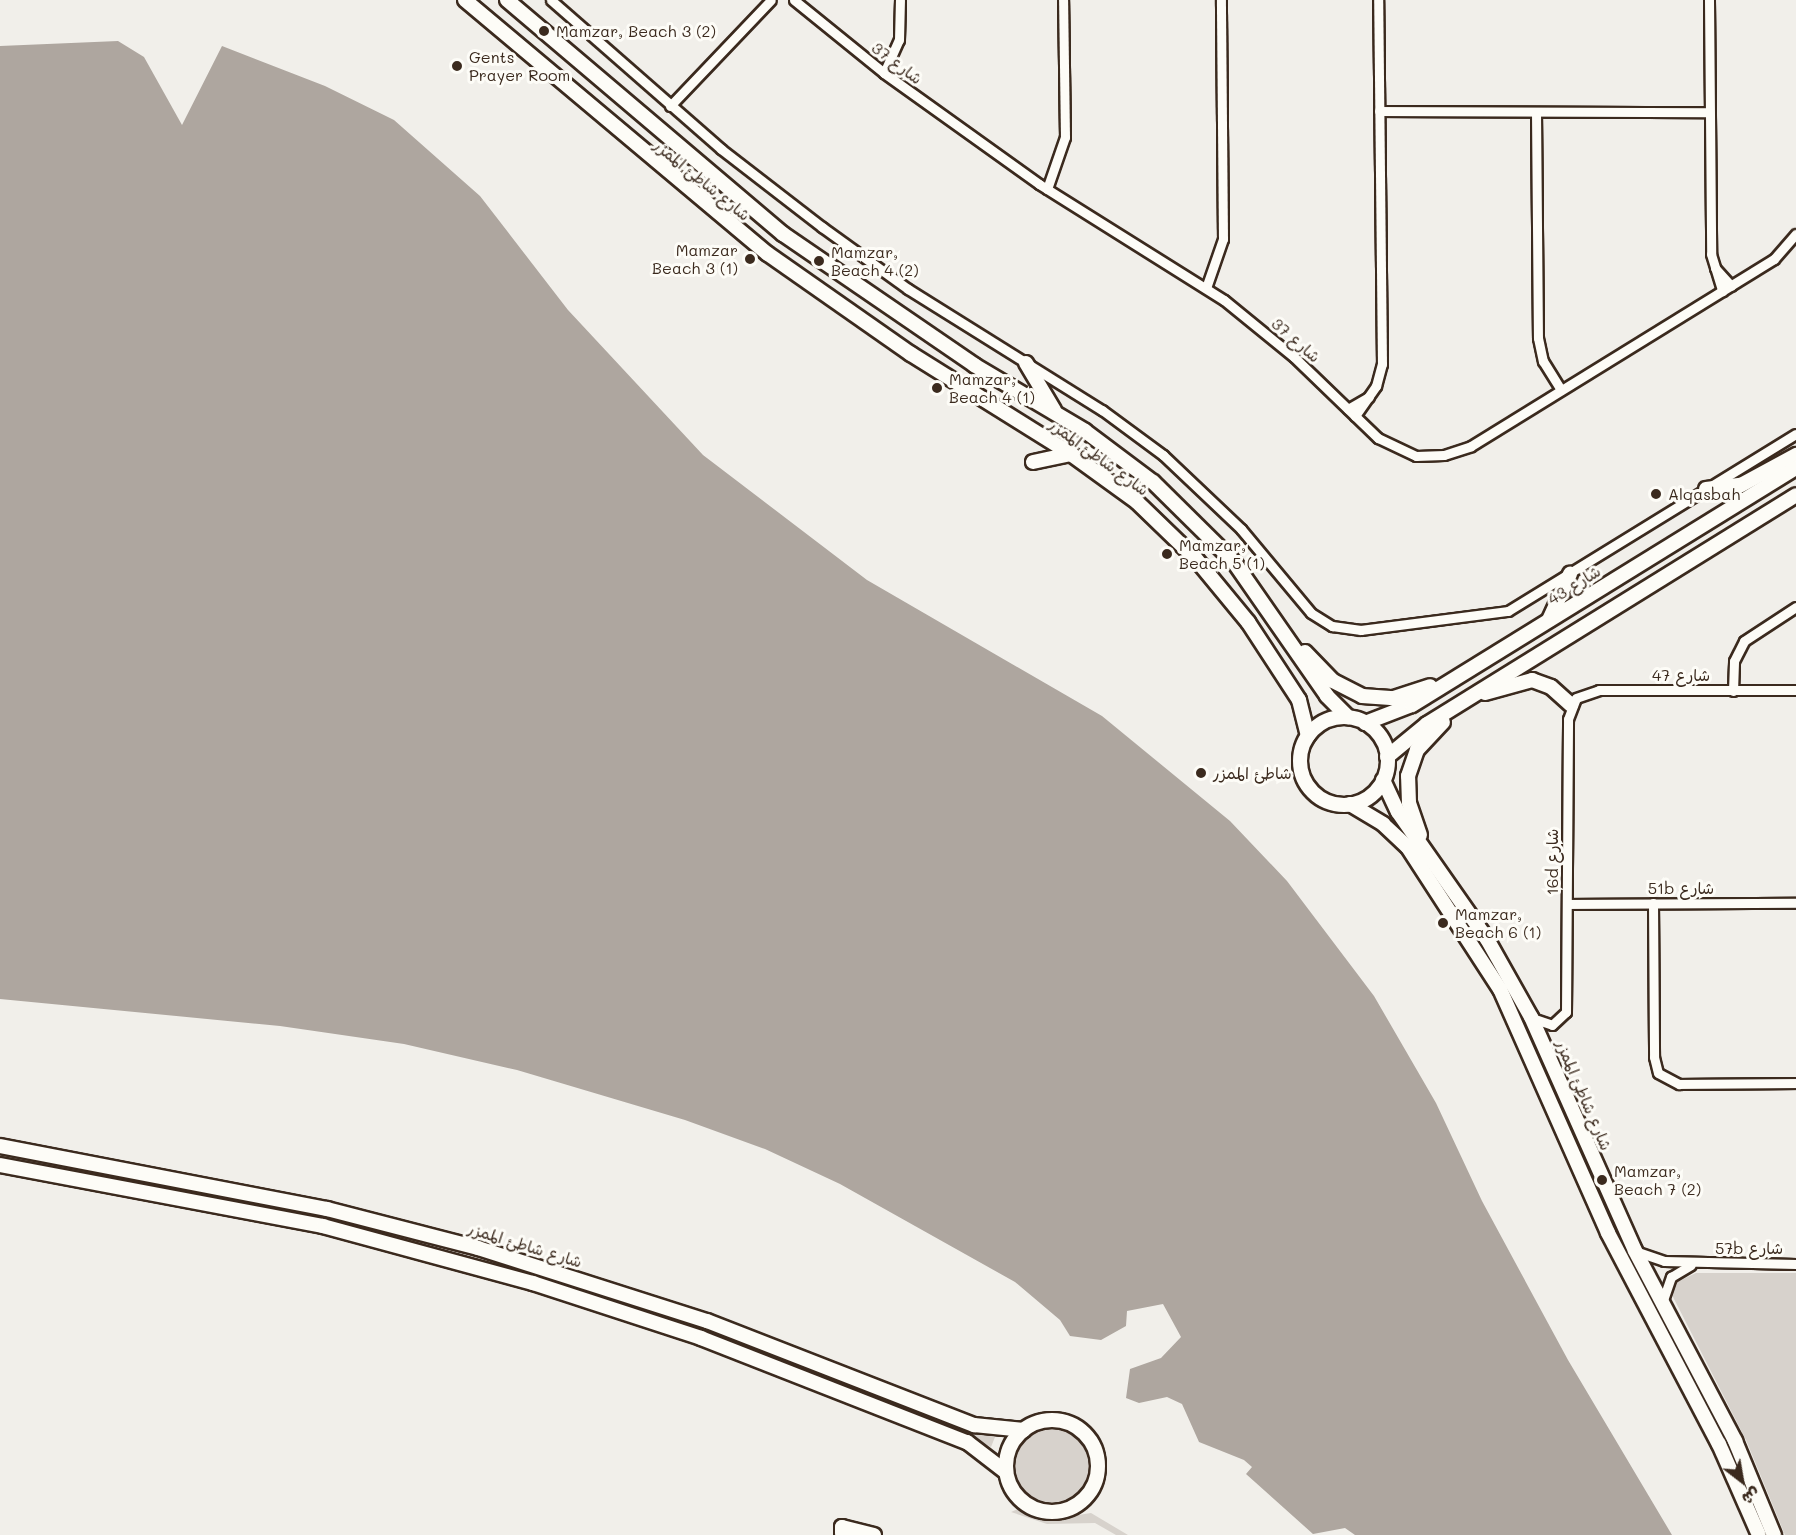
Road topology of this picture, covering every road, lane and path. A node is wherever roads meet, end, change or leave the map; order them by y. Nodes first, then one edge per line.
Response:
1 (465, 0) edge
2 (507, 0) edge
3 (551, 0) edge
4 (771, 0) edge
5 (794, 0) edge
6 (900, 0) edge
7 (1063, 0) edge
8 (1221, 0) edge
9 (1378, 0) edge
10 (1709, 0) edge
11 (761, 3) edge
12 (880, 71) junction
13 (674, 110) junction
14 (1379, 111) junction
15 (1536, 112) junction
16 (1709, 112) junction
17 (1043, 186) junction
18 (1794, 238) edge
19 (1715, 268) junction
20 (1202, 285) junction
21 (1731, 286) junction
22 (1722, 291) junction
23 (1026, 363) junction
24 (1561, 390) junction
25 (1369, 397) junction
26 (1348, 409) junction
27 (1055, 412) junction
28 (1355, 416) junction
29 (1796, 434) edge
30 (1071, 454) junction
31 (1796, 455) edge
32 (1033, 462) dead end
33 (1796, 468) edge
34 (1706, 489) junction
35 (1796, 495) edge
36 (1570, 573) junction
37 (1796, 608) edge
38 (1549, 620) junction
39 (1285, 630) junction
40 (1460, 675) junction
41 (1796, 690) edge
42 (1733, 691) junction
43 (1472, 696) junction
44 (1571, 705) junction
45 (1348, 717) junction
46 (1365, 723) junction
47 (1308, 736) junction
48 (1387, 757) junction
49 (1383, 780) junction
50 (1350, 804) junction
51 (1426, 848) junction
52 (1567, 903) junction
53 (1653, 903) junction
54 (1796, 903) edge
55 (1531, 1017) junction
56 (1796, 1083) edge
57 (0, 1146) edge
58 (0, 1165) edge
59 (1635, 1251) junction
60 (1702, 1263) junction
61 (1796, 1264) edge
62 (1662, 1306) junction
63 (1024, 1430) junction
64 (1006, 1472) junction
65 (848, 1535) edge
66 (874, 1535) edge
67 (1759, 1535) edge
68 (1774, 1535) edge

1 - 30 main road, شارع شاطئ الممزر
2 - 27 main road, شارع شاطئ الممزر
3 - 13 street
4 - 11 street
5 - 12 street, شارع 37
6 - 12 street
7 - 17 street
8 - 20 street
9 - 14 street
10 - 16 street
11 - 13 street
12 - 17 street, شارع 37
13 - 23 street
14 - 15 street
14 - 25 street
15 - 16 street
15 - 24 street
16 - 19 street
17 - 20 street, شارع 37
18 - 21 street, شارع 37
19 - 21 street
19 - 22 street
20 - 26 street, شارع 37
21 - 22 street, شارع 37
22 - 24 street, شارع 37
23 - 27 main road
23 - 36 street
24 - 28 street, شارع 37
25 - 26 street
25 - 28 street
26 - 28 street, شارع 37
27 - 39 main road, شارع شاطئ الممزر
29 - 34 street
30 - 32 main road
30 - 47 main road, شارع شاطئ الممزر
31 - 34 main road
33 - 38 main road, شارع 43
34 - 36 street
35 - 43 main road
36 - 38 main road
37 - 42 street
38 - 40 main road, شارع 43
39 - 40 main road
39 - 45 main road, شارع شاطئ الممزر
40 - 46 main road, شارع 43
41 - 42 street, شارع 47
42 - 44 street, شارع 47
43 - 44 main road
43 - 48 main road
43 - 51 main road
44 - 52 street, 16d شارع
45 - 46 main road
45 - 47 main road
46 - 48 main road
47 - 50 main road
48 - 49 main road
49 - 50 main road
49 - 51 main road, شارع شاطئ الممزر
50 - 67 main road, شارع شاطئ الممزر
51 - 55 main road, شارع شاطئ الممزر
52 - 53 street, 51b شارع
52 - 55 street, 16d شارع
53 - 54 street, 51b شارع
53 - 56 street
55 - 59 main road, شارع شاطئ الممزر
57 - 63 main road, شارع شاطئ الممزر
58 - 64 main road, شارع شاطئ الممزر
59 - 60 street, 57b شارع
59 - 62 main road, شارع شاطئ الممزر
60 - 61 street, 57b شارع
60 - 62 street, 57b شارع
62 - 68 main road, شارع شاطئ الممزر
63 - 64 main road
63 - 64 main road
65 - 66 main road

